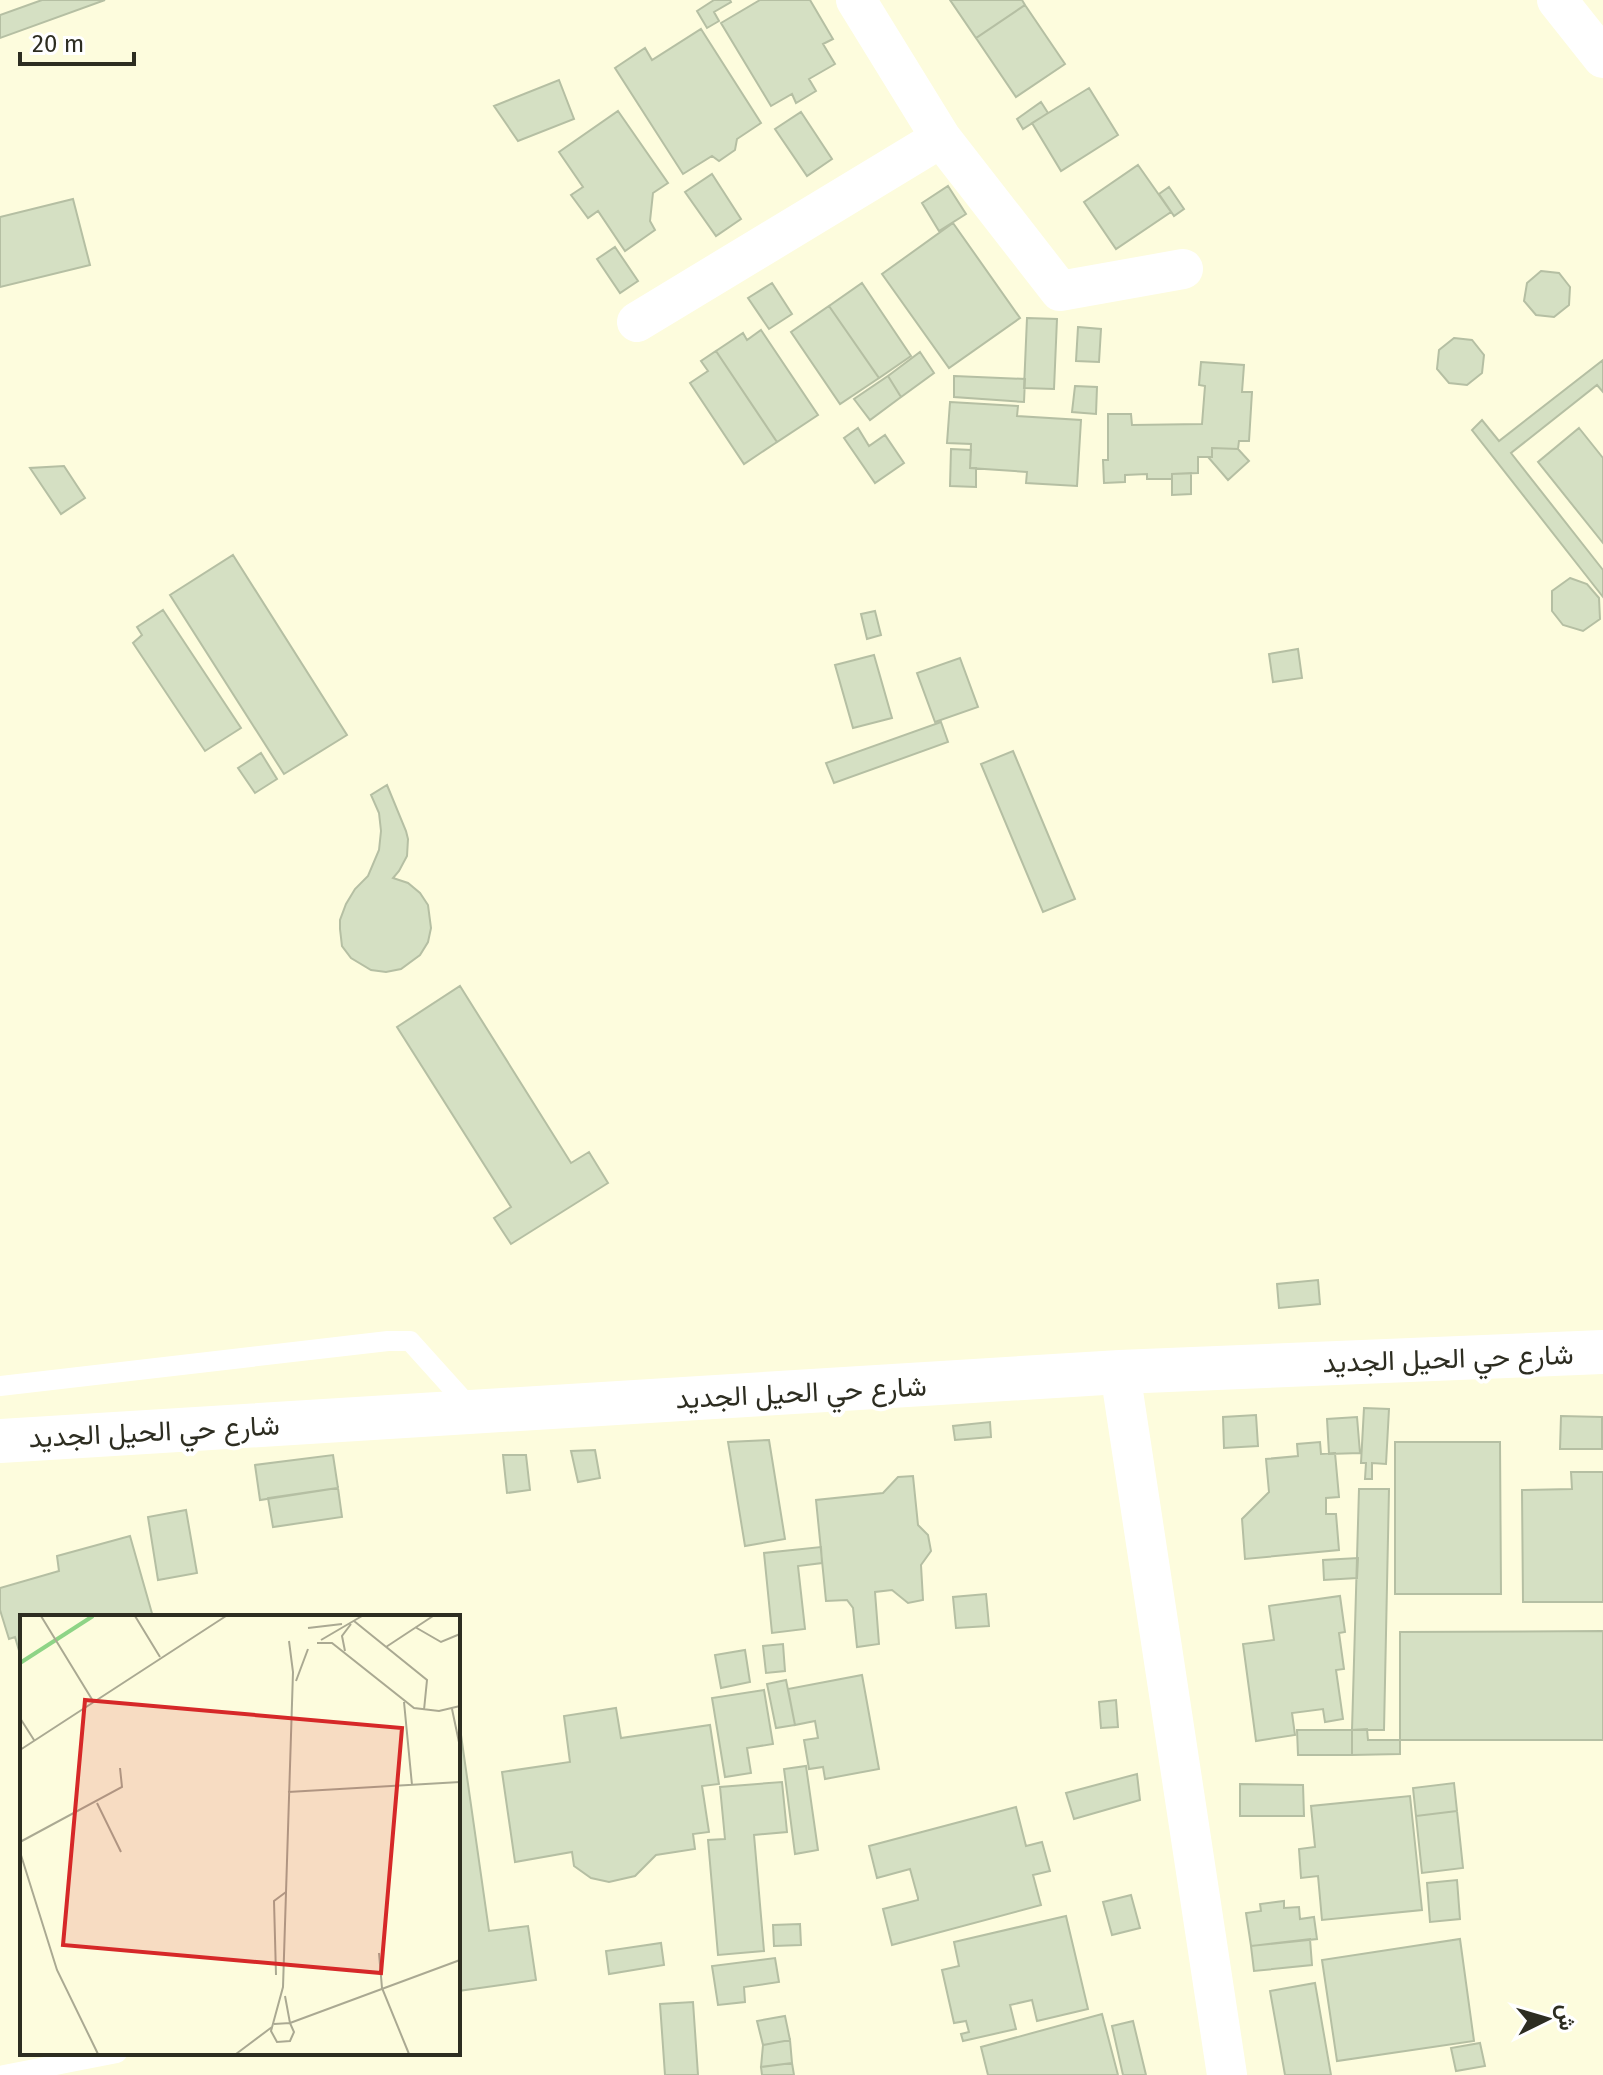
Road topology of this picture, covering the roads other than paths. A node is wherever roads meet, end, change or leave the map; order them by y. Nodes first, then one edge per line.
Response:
1 (856, 0) edge
2 (1557, 0) edge
3 (1603, 56) edge
4 (941, 138) junction
5 (1183, 269) dead end
6 (637, 322) dead end
7 (1603, 1352) edge
8 (1120, 1372) junction
9 (0, 1386) edge
10 (474, 1412) junction
11 (0, 1441) edge
12 (107, 2055) edge
13 (4, 2075) edge
14 (1227, 2075) edge

1 - 4 street
2 - 3 street
4 - 5 street
4 - 6 street
7 - 8 street, شارع حي الحيل الجديد
8 - 10 street, شارع حي الحيل الجديد
8 - 14 street
9 - 10 lane
10 - 11 street, شارع حي الحيل الجديد
12 - 13 lane

